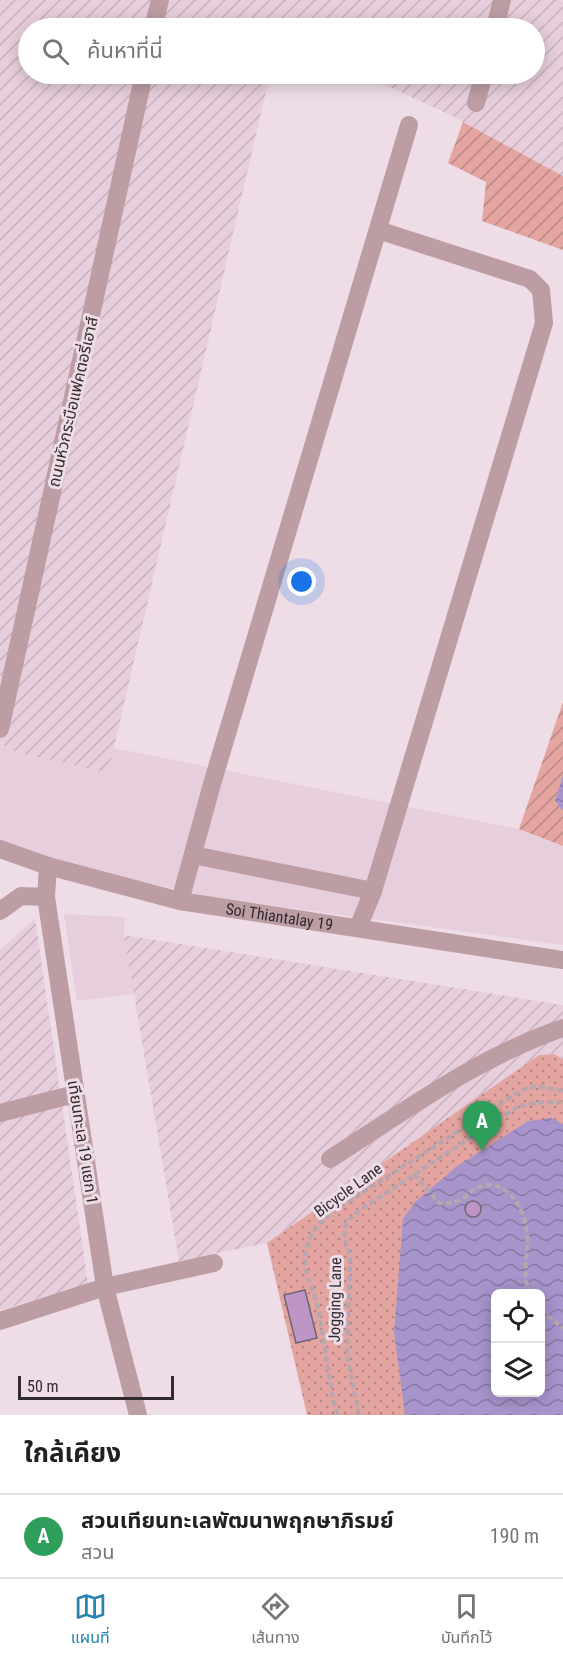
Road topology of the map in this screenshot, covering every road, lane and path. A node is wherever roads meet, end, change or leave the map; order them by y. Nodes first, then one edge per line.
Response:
1 (159, 0) edge
2 (502, 0) edge
3 (155, 18) edge
4 (498, 18) edge
5 (142, 84) edge
6 (481, 84) edge
7 (476, 103) dead end
8 (409, 125) dead end
9 (378, 230) junction
10 (0, 729) edge
11 (0, 849) edge
12 (192, 855) junction
13 (48, 866) junction
14 (373, 891) junction
15 (46, 897) junction
16 (180, 901) junction
17 (0, 911) edge
18 (358, 928) junction
19 (563, 960) edge
20 (563, 1028) edge
21 (563, 1090) edge
22 (75, 1094) junction
23 (563, 1103) edge
24 (0, 1113) edge
25 (330, 1160) dead end
26 (414, 1174) junction
27 (214, 1263) dead end
28 (105, 1287) junction
29 (528, 1289) edge
30 (545, 1314) edge
31 (0, 1322) edge
32 (563, 1328) edge
33 (138, 1415) edge
34 (337, 1415) edge
35 (359, 1415) edge

1 - 3 street
2 - 4 street
5 - 10 street, ถนนหัวกระบือแฟคตอรี่เฮาส์
6 - 7 street
8 - 9 street
9 - 12 street
9 - 14 street
11 - 13 street, Soi Thiantalay 19
12 - 14 street
12 - 16 street
13 - 15 street, เทียนทะเล 19 แยก 1
13 - 16 street, Soi Thiantalay 19
14 - 18 street
15 - 17 street
15 - 22 street, เทียนทะเล 19 แยก 1
16 - 18 street, Soi Thiantalay 19
18 - 19 street, Soi Thiantalay 19
20 - 25 street
21 - 34 path, Bicycle Lane
22 - 24 street
22 - 28 street, เทียนทะเล 19 แยก 1
23 - 26 path, Jogging Lane
26 - 29 path
26 - 35 path, Jogging Lane
27 - 28 street
28 - 31 street
28 - 33 street, เทียนทะเล 19 แยก 1
30 - 32 path

